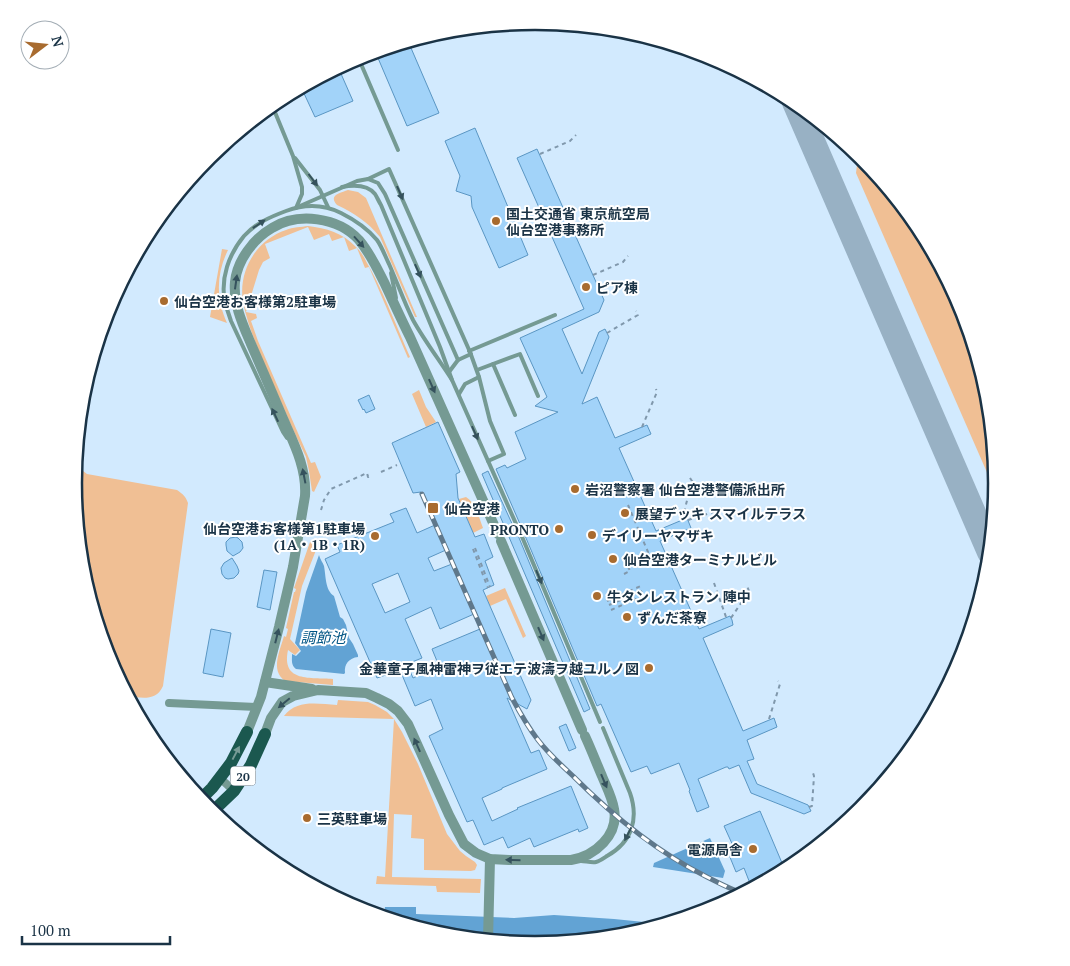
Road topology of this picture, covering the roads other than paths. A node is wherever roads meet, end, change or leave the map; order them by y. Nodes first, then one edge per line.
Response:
1 (361, 64) edge
2 (275, 112) edge
3 (398, 150) dead end
4 (293, 156) junction
5 (368, 179) junction
6 (342, 188) junction
7 (323, 196) junction
8 (328, 207) junction
9 (296, 208) junction
10 (390, 266) junction
11 (398, 313) junction
12 (555, 315) dead end
13 (470, 353) junction
14 (458, 360) junction
15 (493, 364) junction
16 (477, 370) junction
17 (449, 372) junction
18 (479, 377) junction
19 (452, 380) junction
20 (458, 395) junction
21 (538, 396) dead end
22 (515, 415) dead end
23 (300, 457) junction
24 (488, 461) junction
25 (517, 526) dead end
26 (520, 532) dead end
27 (265, 682) junction
28 (318, 690) junction
29 (169, 703) dead end
30 (257, 707) junction
31 (600, 722) dead end
32 (603, 728) dead end
33 (247, 732) joint
34 (265, 734) joint
35 (220, 778) junction
36 (234, 791) junction
37 (206, 794) edge
38 (218, 806) edge
39 (490, 859) junction
40 (571, 860) junction
41 (488, 933) edge

1 - 3 lane
2 - 4 lane
4 -> 7 lane
4 - 9 lane
5 - 6 lane
5 -> 13 lane
5 -> 14 lane
6 - 7 lane
6 - 17 lane
7 - 8 lane
7 - 9 lane
8 - 9 lane
8 - 10 lane
23 -> 9 lane
10 - 11 lane
10 - 19 lane
23 -> 11 street
11 -> 40 street
12 - 13 lane
13 - 14 lane
13 - 16 lane
14 - 17 lane
15 - 16 lane
15 - 21 lane
15 - 22 lane
16 - 18 lane
17 - 19 lane
18 - 20 lane
18 - 24 lane
19 - 20 lane
20 -> 24 lane
27 -> 23 street
24 - 25 lane
26 -> 31 lane
27 - 28 street
27 - 30 street
28 -> 34 street
39 -> 28 street
29 - 30 street
30 - 33 street
32 -> 40 lane
35 -> 33 main road, 20
34 - 36 main road, 20
35 - 36 street
35 - 37 main road, 20
36 - 38 main road, 20
40 -> 39 street
39 - 41 street

